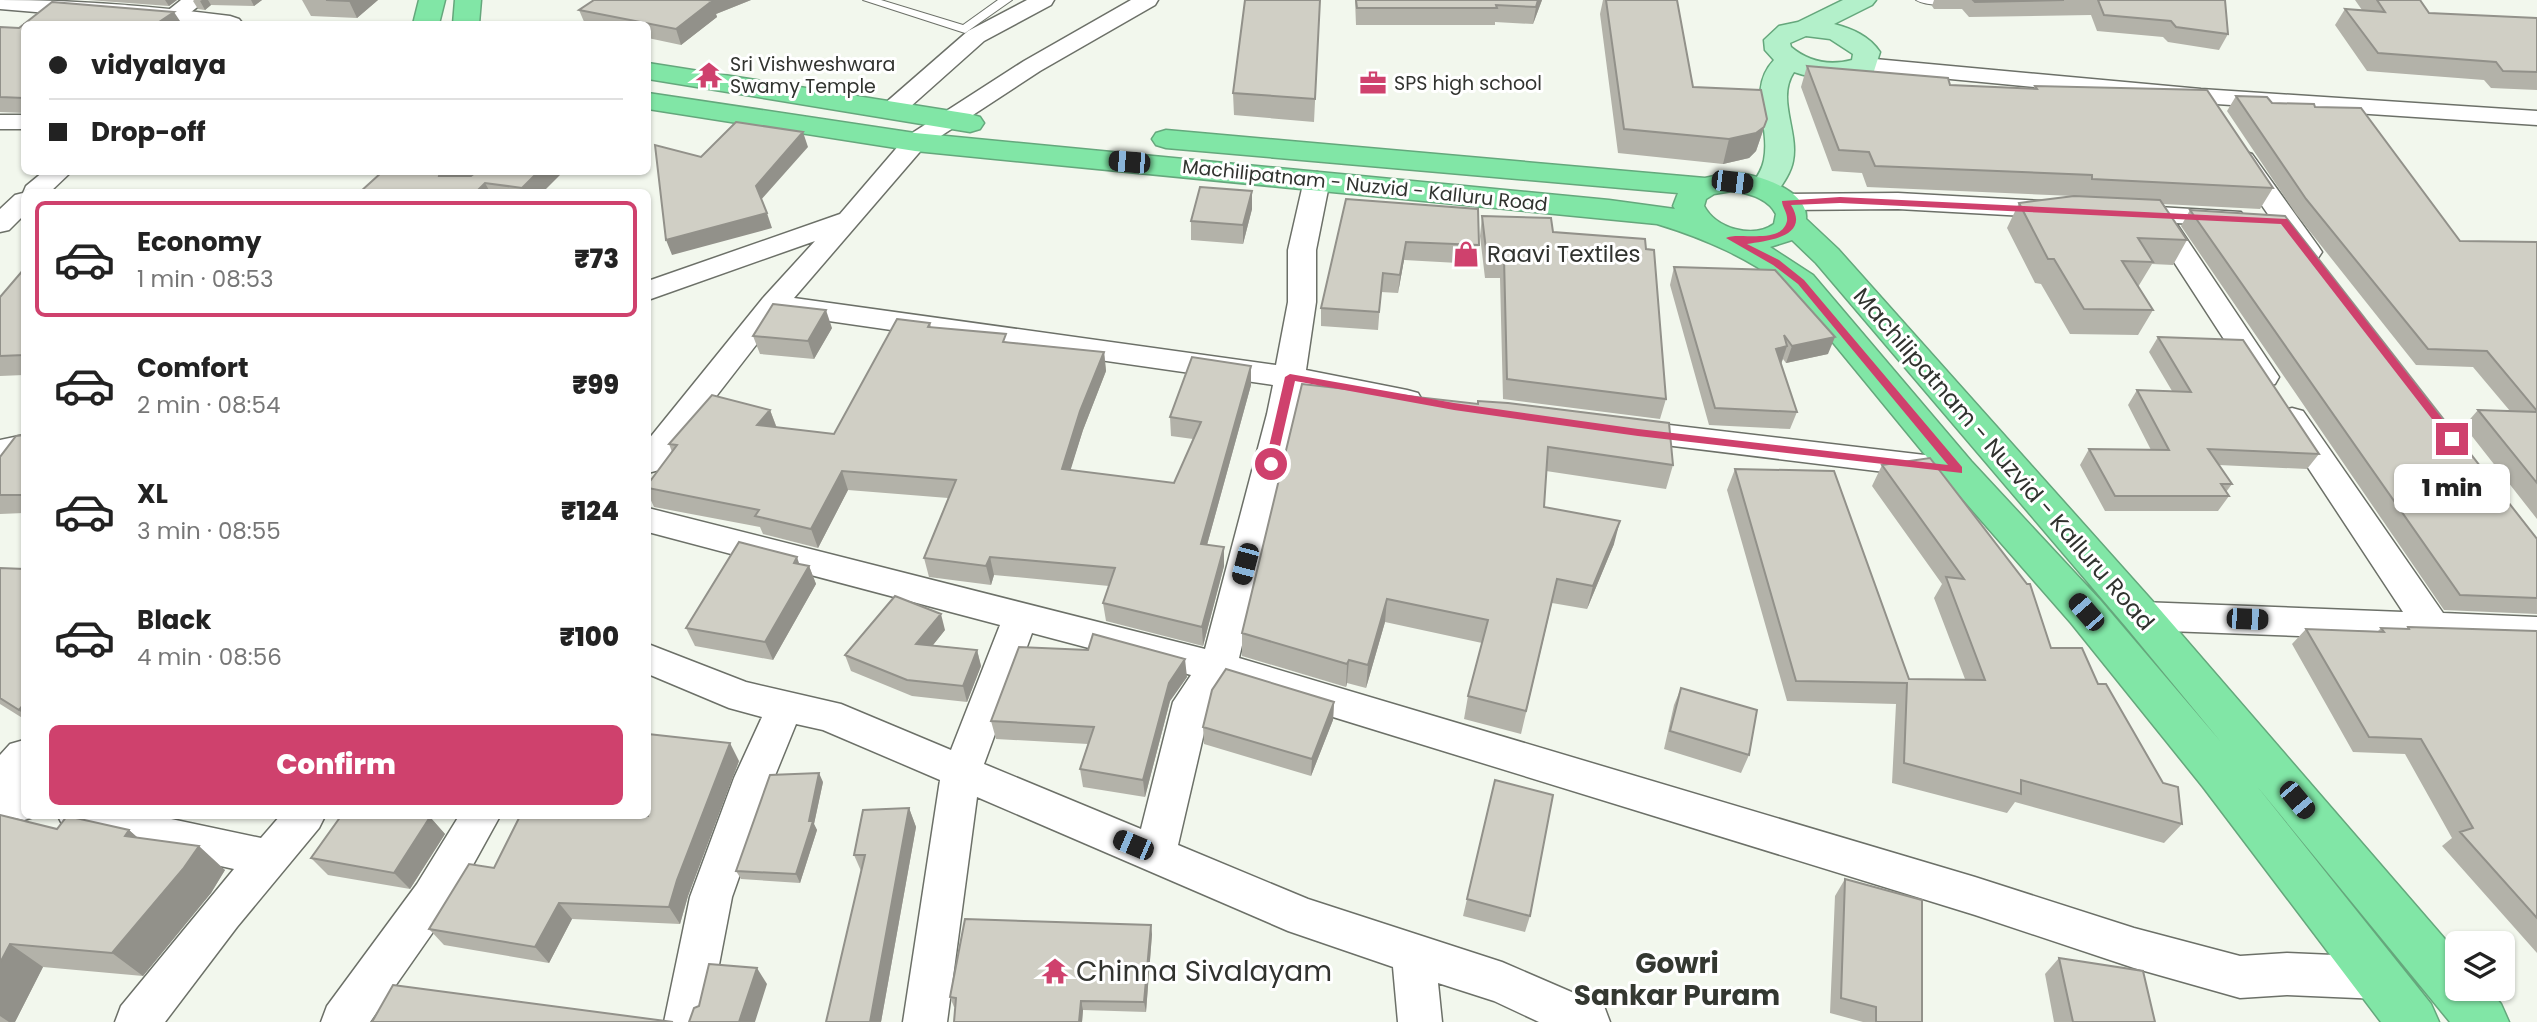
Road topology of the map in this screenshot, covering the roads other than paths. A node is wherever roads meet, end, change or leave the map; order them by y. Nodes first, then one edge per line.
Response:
1 (195, 0) edge
2 (432, 0) edge
3 (468, 0) edge
4 (869, 0) edge
5 (1006, 0) edge
6 (1043, 0) edge
7 (1147, 0) edge
8 (1922, 0) edge
9 (0, 1) edge
10 (1862, 1) edge
11 (1974, 2) edge
12 (172, 16) junction
13 (208, 21) edge
14 (427, 21) edge
15 (466, 21) edge
16 (1806, 28) junction
17 (1866, 59) junction
18 (1789, 61) junction
19 (651, 71) edge
20 (2201, 96) junction
21 (651, 101) edge
22 (891, 110) junction
23 (2537, 118) edge
24 (947, 121) junction
25 (0, 122) edge
26 (21, 122) edge
27 (915, 142) junction
28 (54, 175) edge
29 (1317, 180) junction
30 (1703, 186) junction
31 (38, 189) edge
32 (1780, 205) junction
33 (2157, 215) junction
34 (849, 220) junction
35 (2284, 221) junction
36 (1718, 234) junction
37 (2326, 275) edge
38 (651, 290) edge
39 (773, 304) junction
40 (1290, 377) junction
41 (1441, 405) edge
42 (1598, 427) edge
43 (651, 458) edge
44 (1958, 470) junction
45 (651, 521) edge
46 (2141, 616) junction
47 (1020, 618) junction
48 (2431, 626) junction
49 (2537, 631) edge
50 (651, 660) edge
51 (1218, 667) junction
52 (785, 706) junction
53 (21, 759) edge
54 (961, 773) junction
55 (0, 781) edge
56 (0, 798) edge
57 (21, 802) edge
58 (92, 819) edge
59 (302, 819) edge
60 (478, 819) edge
61 (1156, 855) junction
62 (268, 858) junction
63 (1414, 954) junction
64 (2380, 978) junction
65 (136, 1022) edge
66 (343, 1022) edge
67 (687, 1022) edge
68 (925, 1022) edge
69 (1420, 1022) edge
70 (1588, 1022) edge
71 (2413, 1022) edge
72 (2483, 1022) edge

1 - 12 street
2 - 14 highway
3 - 15 highway
4 - 5 lane
6 - 22 street
7 - 24 street
8 - 11 lane
9 - 12 street
10 - 16 main road
10 - 17 main road
12 - 13 street
16 - 17 main road
16 - 18 main road
17 - 18 main road
17 - 20 street
18 - 32 main road
19 - 22 highway, Machilipatnam - Nuzvid - Kalluru Road
20 - 23 street
20 - 35 street
21 - 27 highway, Machilipatnam - Nuzvid - Kalluru Road
22 - 24 highway, Machilipatnam - Nuzvid - Kalluru Road
24 - 27 street
24 - 30 highway, Machilipatnam - Nuzvid - Kalluru Road
25 - 26 street
27 - 29 highway, Machilipatnam - Nuzvid - Kalluru Road
27 - 34 street
28 - 31 street
29 - 36 highway, Machilipatnam - Nuzvid - Kalluru Road
29 - 40 street
30 - 32 highway, Machilipatnam - Nuzvid - Kalluru Road
30 - 36 highway
32 - 33 street
32 - 36 highway
32 - 46 highway, Machilipatnam - Nuzvid - Kalluru Road
33 - 35 street
33 - 48 street
34 - 38 street
34 - 39 street
35 - 37 street
36 - 44 highway, Machilipatnam - Nuzvid - Kalluru Road
39 - 40 street
39 - 43 street
40 - 41 street
40 - 51 street
42 - 44 street
44 - 64 highway, Machilipatnam - Nuzvid - Kalluru Road
45 - 47 street
46 - 48 street
46 - 72 highway, Machilipatnam - Nuzvid - Kalluru Road
47 - 51 street
47 - 54 street
48 - 49 street
50 - 52 street
51 - 61 street
51 - 64 street
52 - 54 street
52 - 67 street
53 - 55 street
54 - 61 street
54 - 68 street
56 - 57 street
58 - 62 street
59 - 62 street
60 - 66 street
61 - 63 street
62 - 65 street
63 - 69 street
63 - 70 street
64 - 71 highway, Machilipatnam - Nuzvid - Kalluru Road

